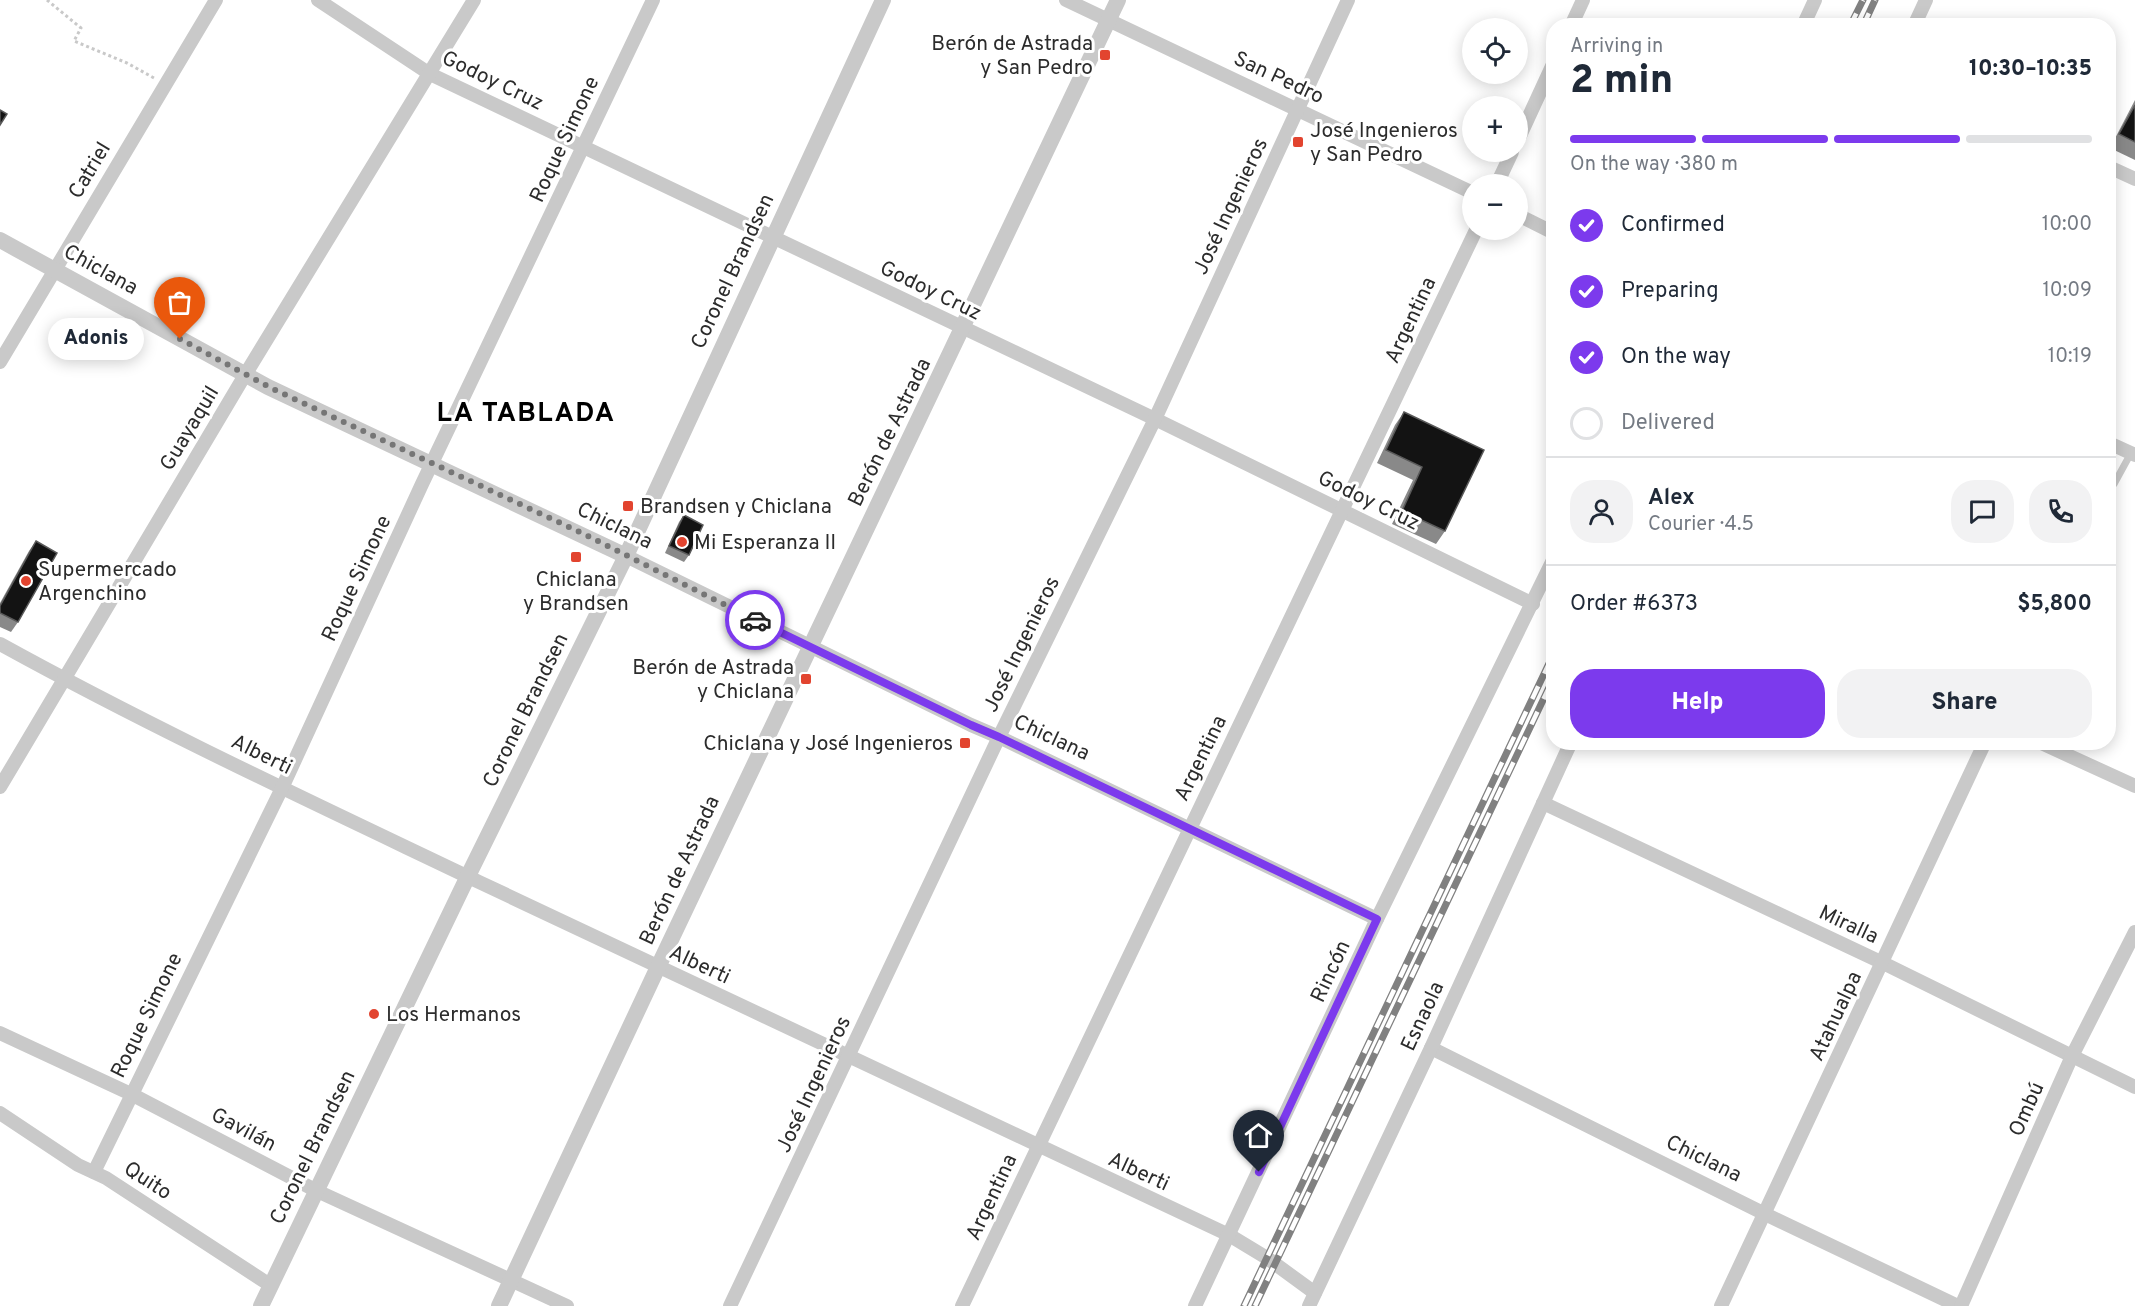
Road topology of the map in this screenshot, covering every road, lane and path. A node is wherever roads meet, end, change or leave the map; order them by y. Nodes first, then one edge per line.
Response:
1 (47, 0) edge
2 (216, 0) edge
3 (318, 0) edge
4 (474, 0) edge
5 (653, 0) edge
6 (883, 0) edge
7 (1066, 0) edge
8 (1118, 0) edge
9 (1348, 0) edge
10 (1583, 0) edge
11 (1815, 0) edge
12 (1926, 0) edge
13 (1575, 18) edge
14 (1807, 18) edge
15 (1918, 18) edge
16 (1108, 20) junction
17 (430, 74) junction
18 (1546, 79) edge
19 (160, 81) dead end
20 (1297, 109) junction
21 (1528, 118) edge
22 (584, 146) junction
23 (2116, 170) edge
24 (2135, 179) edge
25 (1462, 188) edge
26 (1528, 220) edge
27 (1546, 228) edge
28 (772, 238) junction
29 (0, 240) edge
30 (1471, 240) edge
31 (55, 270) junction
32 (963, 329) junction
33 (0, 362) edge
34 (245, 375) junction
35 (1155, 419) junction
36 (2116, 445) edge
37 (2134, 451) edge
38 (431, 464) junction
39 (2116, 481) edge
40 (1343, 510) junction
41 (626, 556) junction
42 (1546, 576) edge
43 (1533, 604) junction
44 (0, 644) edge
45 (811, 647) junction
46 (65, 680) junction
47 (999, 737) junction
48 (1567, 750) edge
49 (1981, 750) edge
50 (2056, 750) edge
51 (2135, 786) edge
52 (0, 787) edge
53 (282, 788) junction
54 (1543, 803) junction
55 (1190, 828) junction
56 (468, 876) junction
57 (1377, 919) junction
58 (2135, 932) edge
59 (1883, 963) junction
60 (658, 967) junction
61 (0, 1033) edge
62 (1431, 1048) junction
63 (2072, 1056) junction
64 (849, 1058) junction
65 (2135, 1087) edge
66 (131, 1094) junction
67 (0, 1113) edge
68 (1038, 1147) junction
69 (94, 1172) junction
70 (317, 1191) junction
71 (1765, 1214) junction
72 (1229, 1235) junction
73 (511, 1281) junction
74 (270, 1286) junction
75 (1315, 1293) junction
76 (261, 1306) edge
77 (499, 1306) edge
78 (567, 1306) edge
79 (730, 1306) edge
80 (962, 1306) edge
81 (1195, 1306) edge
82 (1309, 1306) edge
83 (1721, 1306) edge
84 (1960, 1306) edge

1 - 19 path
2 - 31 street, Catriel
3 - 17 street, Godoy Cruz
4 - 17 street, Guayaquil
5 - 22 street, Roque Simone
6 - 28 street, Coronel Brandsen
7 - 16 street, San Pedro
8 - 16 street, Berón de Astrada
9 - 20 street, José Ingenieros
10 - 13 street
11 - 14 street
12 - 15 street
16 - 20 street, San Pedro
16 - 32 street, Berón de Astrada
17 - 22 street, Godoy Cruz
17 - 34 street, Guayaquil
18 - 21 street
20 - 25 street, San Pedro
20 - 35 street, José Ingenieros
22 - 28 street, Godoy Cruz
22 - 38 street, Roque Simone
23 - 24 street
26 - 27 street
28 - 32 street, Godoy Cruz
28 - 41 street, Coronel Brandsen
29 - 31 street, Chiclana
30 - 40 street, Argentina
31 - 33 street, Catriel
31 - 34 street, Chiclana
32 - 35 street, Godoy Cruz
32 - 45 street, Berón de Astrada
34 - 38 street, Chiclana
34 - 46 street, Guayaquil
35 - 40 street, Godoy Cruz
35 - 47 street, José Ingenieros
36 - 37 street
37 - 39 lane
38 - 41 street, Chiclana
38 - 53 street, Roque Simone
40 - 43 street, Godoy Cruz
40 - 55 street, Argentina
41 - 45 street, Chiclana
41 - 56 street, Coronel Brandsen
42 - 43 street, Rincón
43 - 57 street, Rincón
44 - 46 street, Alberti
45 - 47 street, Chiclana
45 - 60 street, Berón de Astrada
46 - 52 street, Guayaquil
46 - 53 street, Alberti
47 - 55 street, Chiclana
47 - 64 street, José Ingenieros
48 - 54 street, Esnaola
49 - 59 street, Atahualpa
50 - 51 street
53 - 56 street, Alberti
53 - 66 street, Roque Simone
54 - 59 street, Miralla
54 - 62 street, Esnaola
55 - 57 street, Chiclana
55 - 68 street, Argentina
56 - 60 street, Alberti
56 - 70 street, Coronel Brandsen
57 - 72 street, Rincón
58 - 63 street, Ombú
59 - 63 street, Miralla
59 - 71 street, Atahualpa
60 - 64 street, Alberti
60 - 73 street, Berón de Astrada
61 - 66 street, Gavilán
62 - 71 street, Chiclana
62 - 75 street, Esnaola
63 - 65 street, Miralla
63 - 84 street, Ombú
64 - 68 street, Alberti
64 - 79 street, José Ingenieros
66 - 69 street, Roque Simone
66 - 70 street, Gavilán
67 - 69 street, Quito
68 - 72 street, Alberti
68 - 80 street, Argentina
69 - 74 street, Quito
70 - 73 street, Gavilán
70 - 74 street, Coronel Brandsen
71 - 83 street, Atahualpa
71 - 84 street, Chiclana
72 - 75 street, Alberti
72 - 81 street, Rincón
73 - 77 street, Berón de Astrada
73 - 78 street, Gavilán
74 - 76 street, Coronel Brandsen
75 - 82 street, Esnaola

